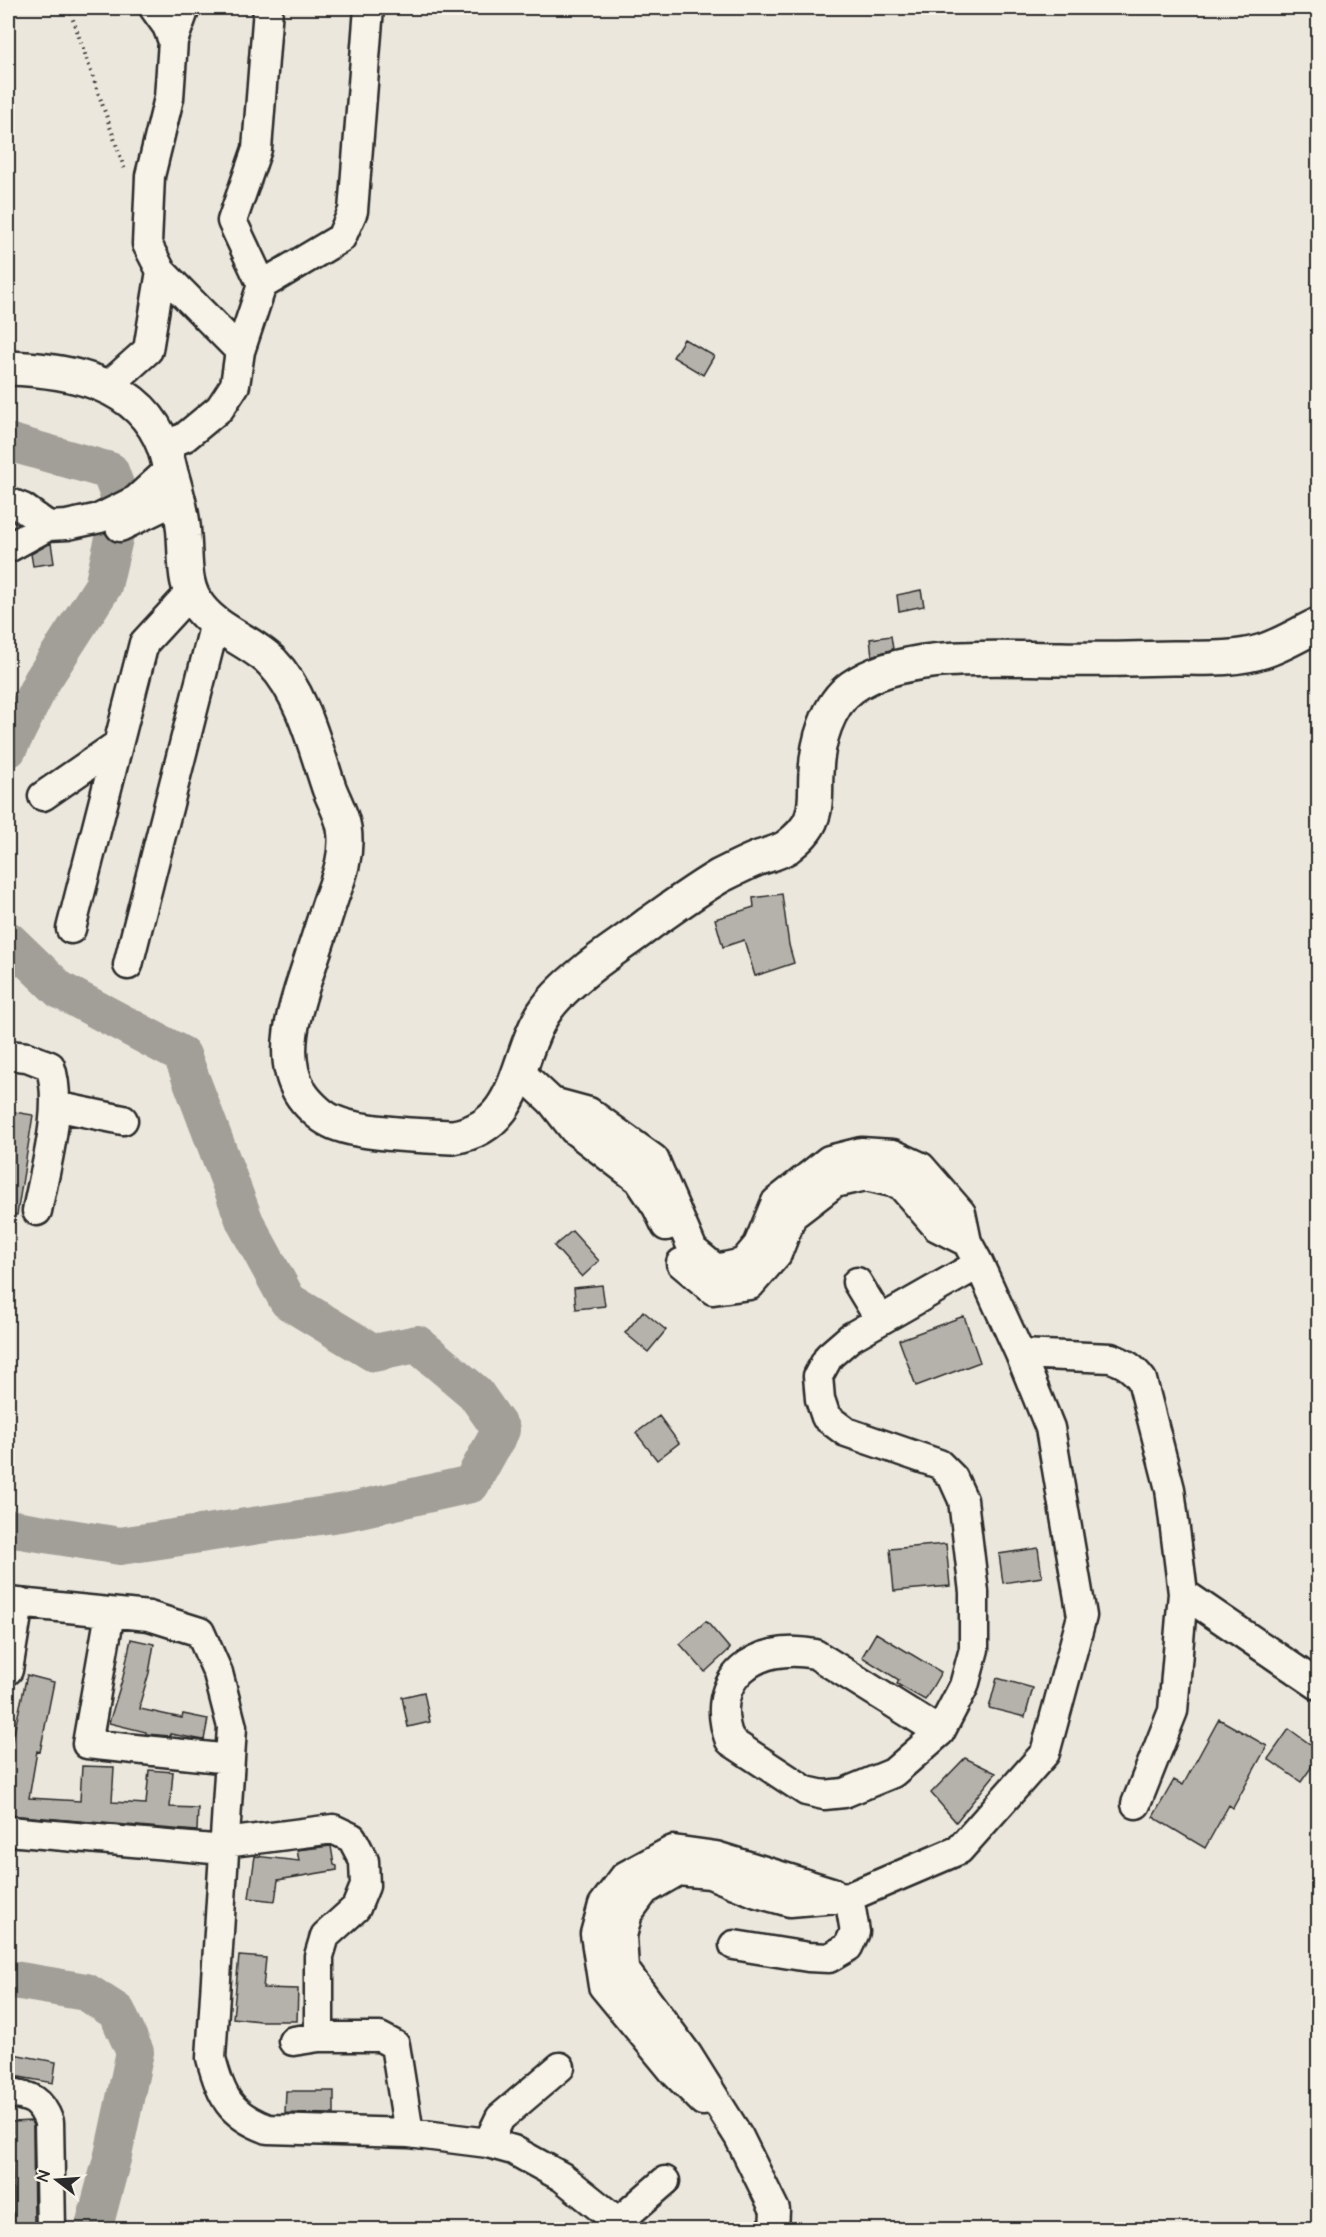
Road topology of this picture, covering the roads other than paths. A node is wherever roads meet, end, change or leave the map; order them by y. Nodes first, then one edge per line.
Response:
1 (154, 8) edge
2 (185, 8) edge
3 (268, 8) edge
4 (369, 8) edge
5 (173, 41) junction
6 (160, 272) junction
7 (262, 285) junction
8 (240, 351) junction
9 (8, 368) edge
10 (108, 386) junction
11 (171, 471) junction
12 (8, 502) edge
13 (58, 525) junction
14 (8, 548) edge
15 (190, 592) junction
16 (215, 623) junction
17 (1318, 625) edge
18 (117, 745) junction
19 (43, 796) dead end
20 (71, 929) dead end
21 (128, 965) dead end
22 (8, 1055) edge
23 (520, 1072) junction
24 (56, 1106) junction
25 (123, 1120) dead end
26 (37, 1211) dead end
27 (973, 1253) junction
28 (857, 1282) dead end
29 (880, 1320) junction
30 (1020, 1354) junction
31 (1183, 1593) junction
32 (13, 1603) edge
33 (110, 1613) junction
34 (8, 1670) edge
35 (1318, 1685) edge
36 (940, 1731) junction
37 (230, 1759) junction
38 (1136, 1804) dead end
39 (8, 1831) edge
40 (224, 1846) junction
41 (849, 1897) junction
42 (734, 1945) dead end
43 (560, 2067) dead end
44 (8, 2092) edge
45 (409, 2133) junction
46 (488, 2143) junction
47 (665, 2181) dead end
48 (620, 2226) edge
49 (51, 2229) edge
50 (774, 2229) edge

1 - 5 street
2 - 5 street
3 - 7 street
4 - 7 street
5 - 6 street
6 - 8 street
6 - 10 street
7 - 8 street
8 - 11 street
9 - 10 main road
10 - 11 main road
11 - 13 street
11 - 15 main road
12 - 13 street
13 - 14 street
15 - 16 main road
15 - 18 street
16 - 21 street
16 - 23 main road
17 - 23 main road
18 - 19 street
18 - 20 street
22 - 24 street
23 - 27 street
24 - 25 street
24 - 26 street
27 - 29 street
27 - 30 street
28 - 29 street
29 - 36 street
30 - 31 street
30 - 41 street
31 - 35 street
31 - 38 street
32 - 33 street
32 - 34 street
33 - 37 street
33 - 37 street
36 - 36 street
37 - 40 street
39 - 40 street
40 - 45 street
40 - 45 street
41 - 42 street
41 - 50 street
43 - 46 street
44 - 49 street
45 - 46 street
46 - 48 street
47 - 48 street

